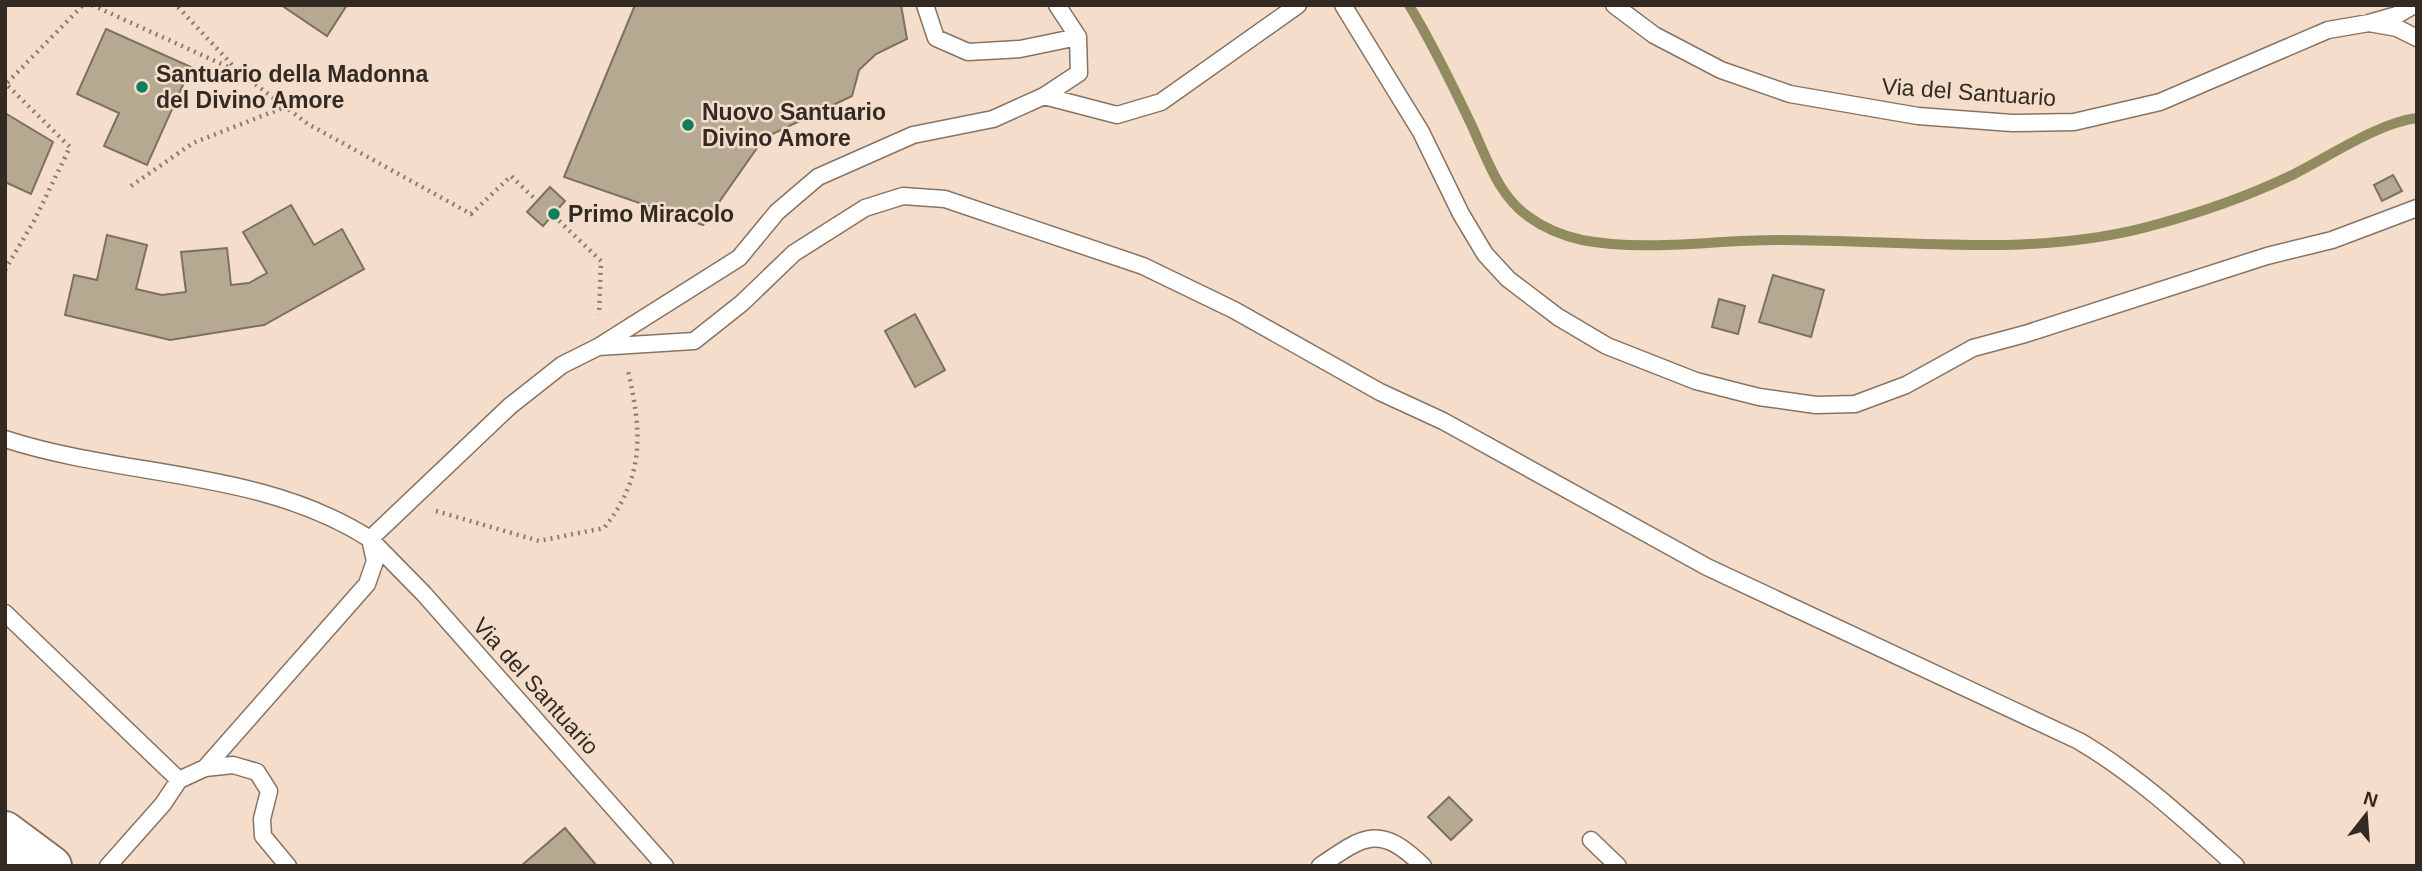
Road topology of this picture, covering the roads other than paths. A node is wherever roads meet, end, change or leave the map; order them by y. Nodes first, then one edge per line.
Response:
1 (925, 5) edge
2 (1057, 5) edge
3 (1298, 5) edge
4 (1343, 5) edge
5 (1614, 5) edge
6 (2414, 5) edge
7 (2369, 23) junction
8 (1078, 37) junction
9 (2417, 38) edge
10 (1044, 96) junction
11 (2417, 208) edge
12 (598, 347) junction
13 (5, 439) edge
14 (370, 539) junction
15 (5, 613) edge
16 (205, 768) junction
17 (179, 780) junction
18 (1591, 840) dead end
19 (10, 845) edge
20 (52, 866) edge
21 (108, 866) edge
22 (288, 866) edge
23 (665, 866) edge
24 (1320, 866) edge
25 (1423, 866) edge
26 (1618, 866) edge
27 (2236, 866) edge

1 - 8 lane
2 - 8 lane
3 - 10 lane
4 - 11 lane
5 - 7 lane, Via del Santuario
6 - 7 lane
7 - 9 lane
8 - 10 lane
10 - 12 lane
12 - 14 lane
12 - 27 lane
13 - 14 lane, Via del Santuario
14 - 16 lane
14 - 23 lane, Via del Santuario
15 - 17 lane
16 - 17 lane
16 - 22 lane
17 - 21 lane
18 - 26 lane
19 - 20 main road
24 - 25 lane

